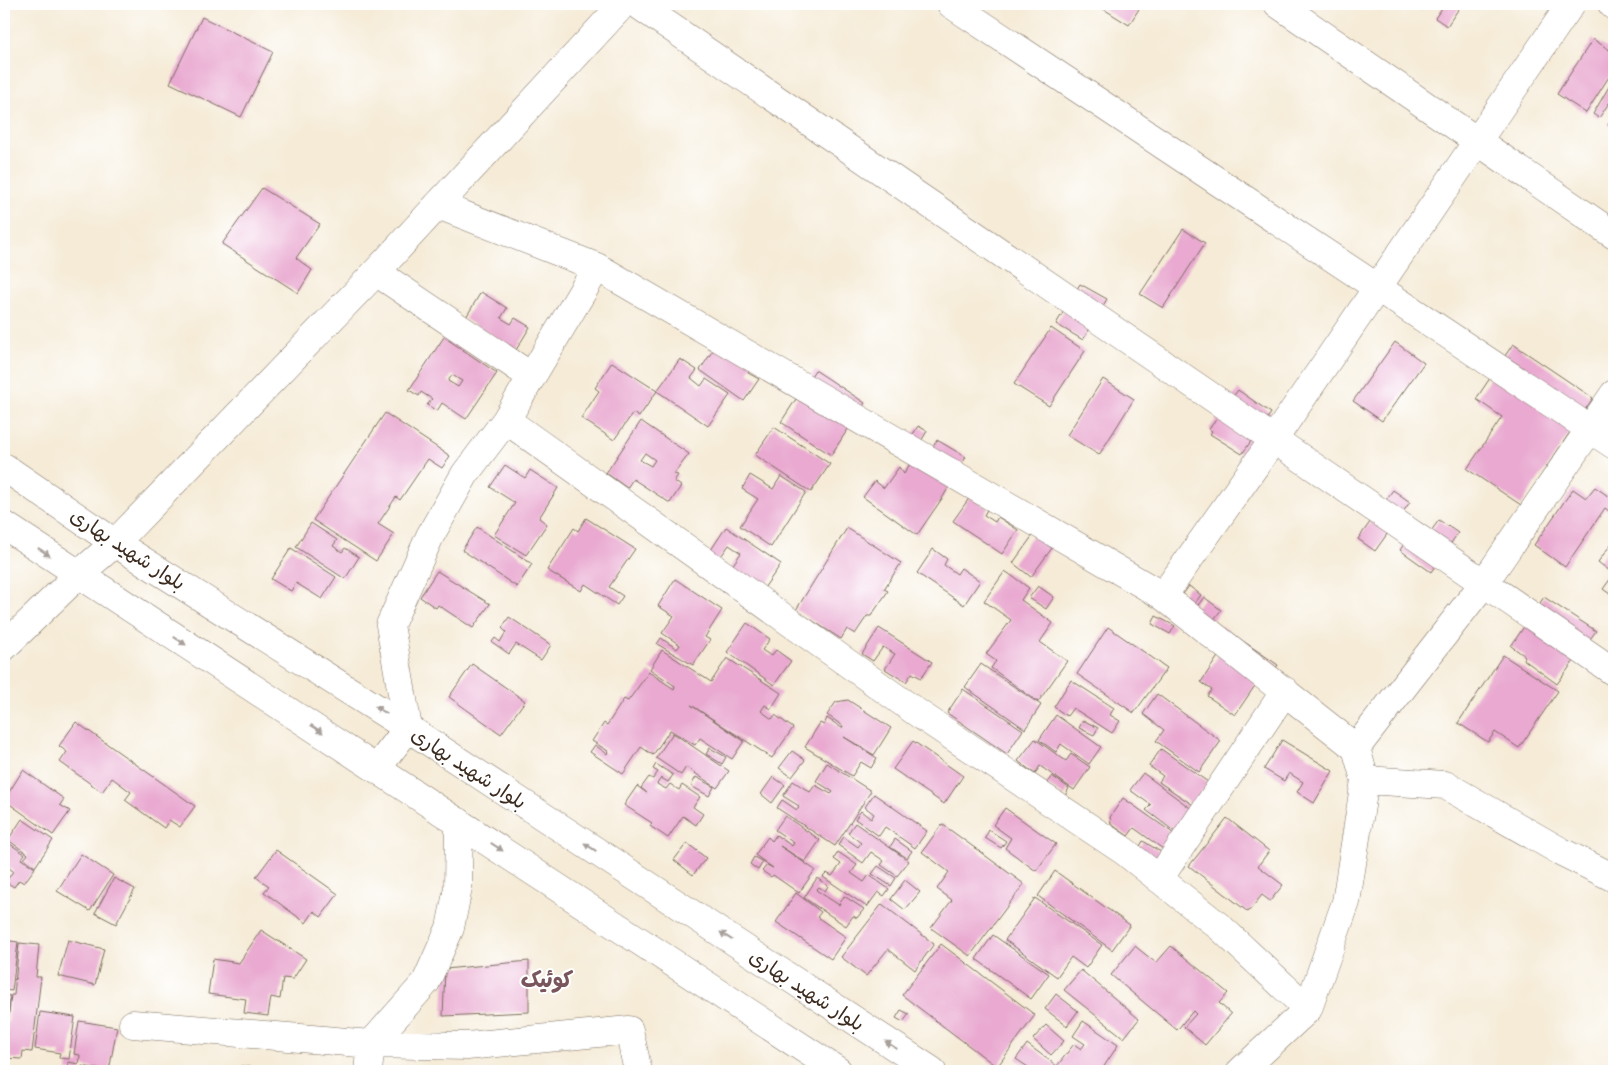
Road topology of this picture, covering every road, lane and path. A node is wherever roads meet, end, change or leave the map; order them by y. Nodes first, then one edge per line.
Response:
1 (623, 4) edge
2 (638, 4) edge
3 (951, 4) edge
4 (1278, 4) edge
5 (1571, 4) edge
6 (1478, 141) junction
7 (438, 205) junction
8 (1614, 235) edge
9 (597, 267) junction
10 (376, 272) junction
11 (1377, 287) junction
12 (532, 377) junction
13 (1614, 394) edge
14 (506, 420) junction
15 (1590, 429) junction
16 (1274, 439) junction
17 (1614, 446) edge
18 (4, 467) edge
19 (4, 525) edge
20 (115, 543) junction
21 (78, 575) junction
22 (1484, 584) junction
23 (1163, 596) junction
24 (4, 647) edge
25 (1614, 672) edge
26 (1285, 691) junction
27 (408, 728) junction
28 (1356, 748) junction
29 (378, 768) junction
30 (1365, 780) junction
31 (459, 822) junction
32 (1614, 878) edge
33 (1159, 879) junction
34 (1308, 1010) junction
35 (133, 1024) dead end
36 (371, 1044) junction
37 (368, 1071) edge
38 (638, 1071) edge
39 (838, 1071) edge
40 (932, 1071) edge
41 (1241, 1071) edge

1 - 7 street
2 - 16 street
3 - 11 street
4 - 6 street
5 - 6 street
6 - 8 street
6 - 11 street
7 - 9 street
7 - 10 street
9 - 12 street
9 - 23 street
10 - 12 street
10 - 20 street
11 - 15 street
11 - 16 street
12 - 14 street
13 - 15 street
14 - 27 street
14 - 33 street
15 - 17 street
15 - 22 street
16 - 22 street
16 - 23 street
18 - 20 street, بلوار شهید بهاری
19 -> 21 street
20 - 21 street
27 -> 20 street, بلوار شهید بهاری
21 - 24 street
21 -> 29 street
22 - 25 street
22 - 28 street
23 - 26 street
26 - 28 street
26 - 33 street
27 - 29 street
40 -> 27 street, بلوار شهید بهاری
28 - 30 street
29 - 31 street
30 - 32 street
30 - 34 street
31 - 36 street
31 -> 39 street
33 - 34 street
34 - 41 street
35 - 36 street
36 - 37 street
36 - 38 street

